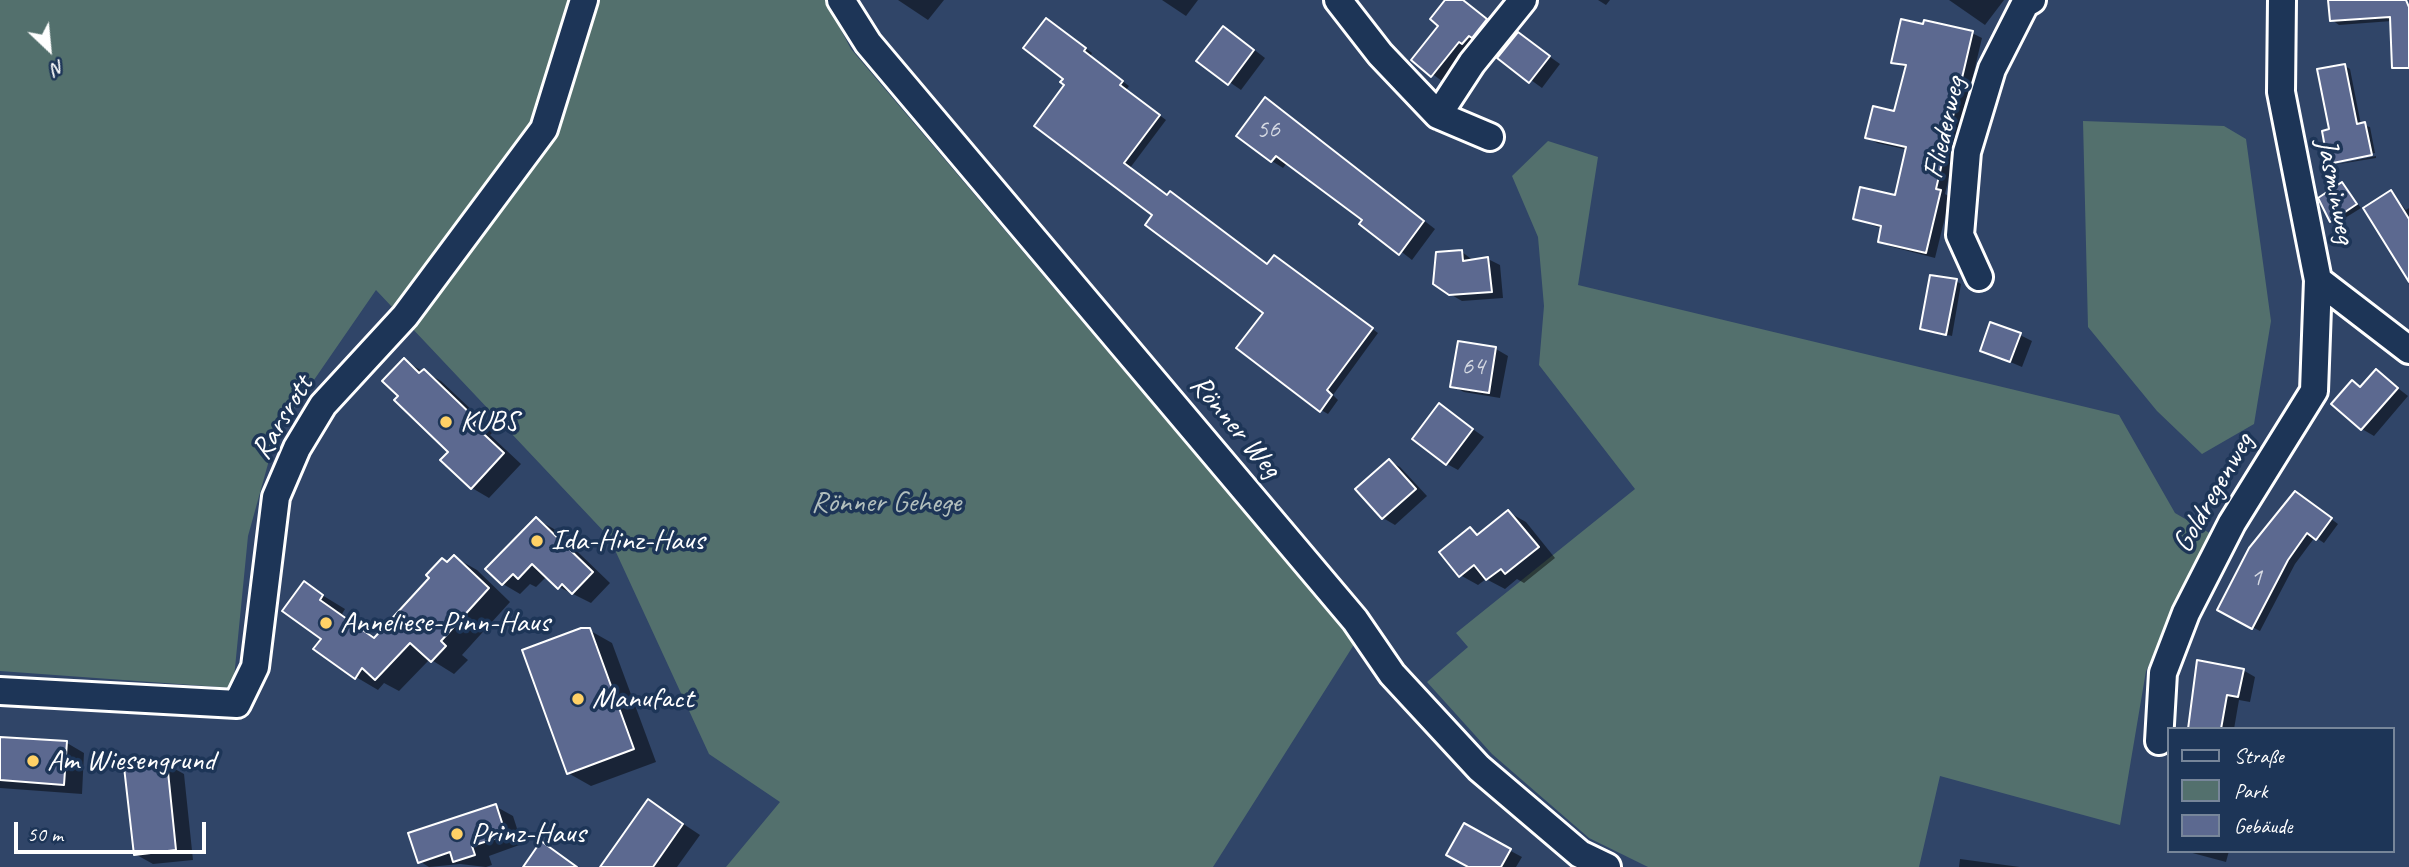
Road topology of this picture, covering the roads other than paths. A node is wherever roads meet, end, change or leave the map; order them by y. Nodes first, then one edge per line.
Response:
1 (584, 0) edge
2 (841, 0) edge
3 (1338, 0) edge
4 (1523, 0) edge
5 (2032, 0) edge
6 (2282, 0) edge
7 (1438, 115) junction
8 (1490, 137) dead end
9 (1979, 277) dead end
10 (2318, 280) junction
11 (2409, 350) edge
12 (0, 691) edge
13 (2159, 741) dead end
14 (1607, 867) edge

1 - 12 street, Rarsrott
2 - 14 street, Rönner Weg
3 - 7 street
4 - 7 street
5 - 9 street, Fliederweg
6 - 10 street, Jasminweg
7 - 8 street
10 - 11 street, Jasminweg
10 - 13 street, Goldregenweg

